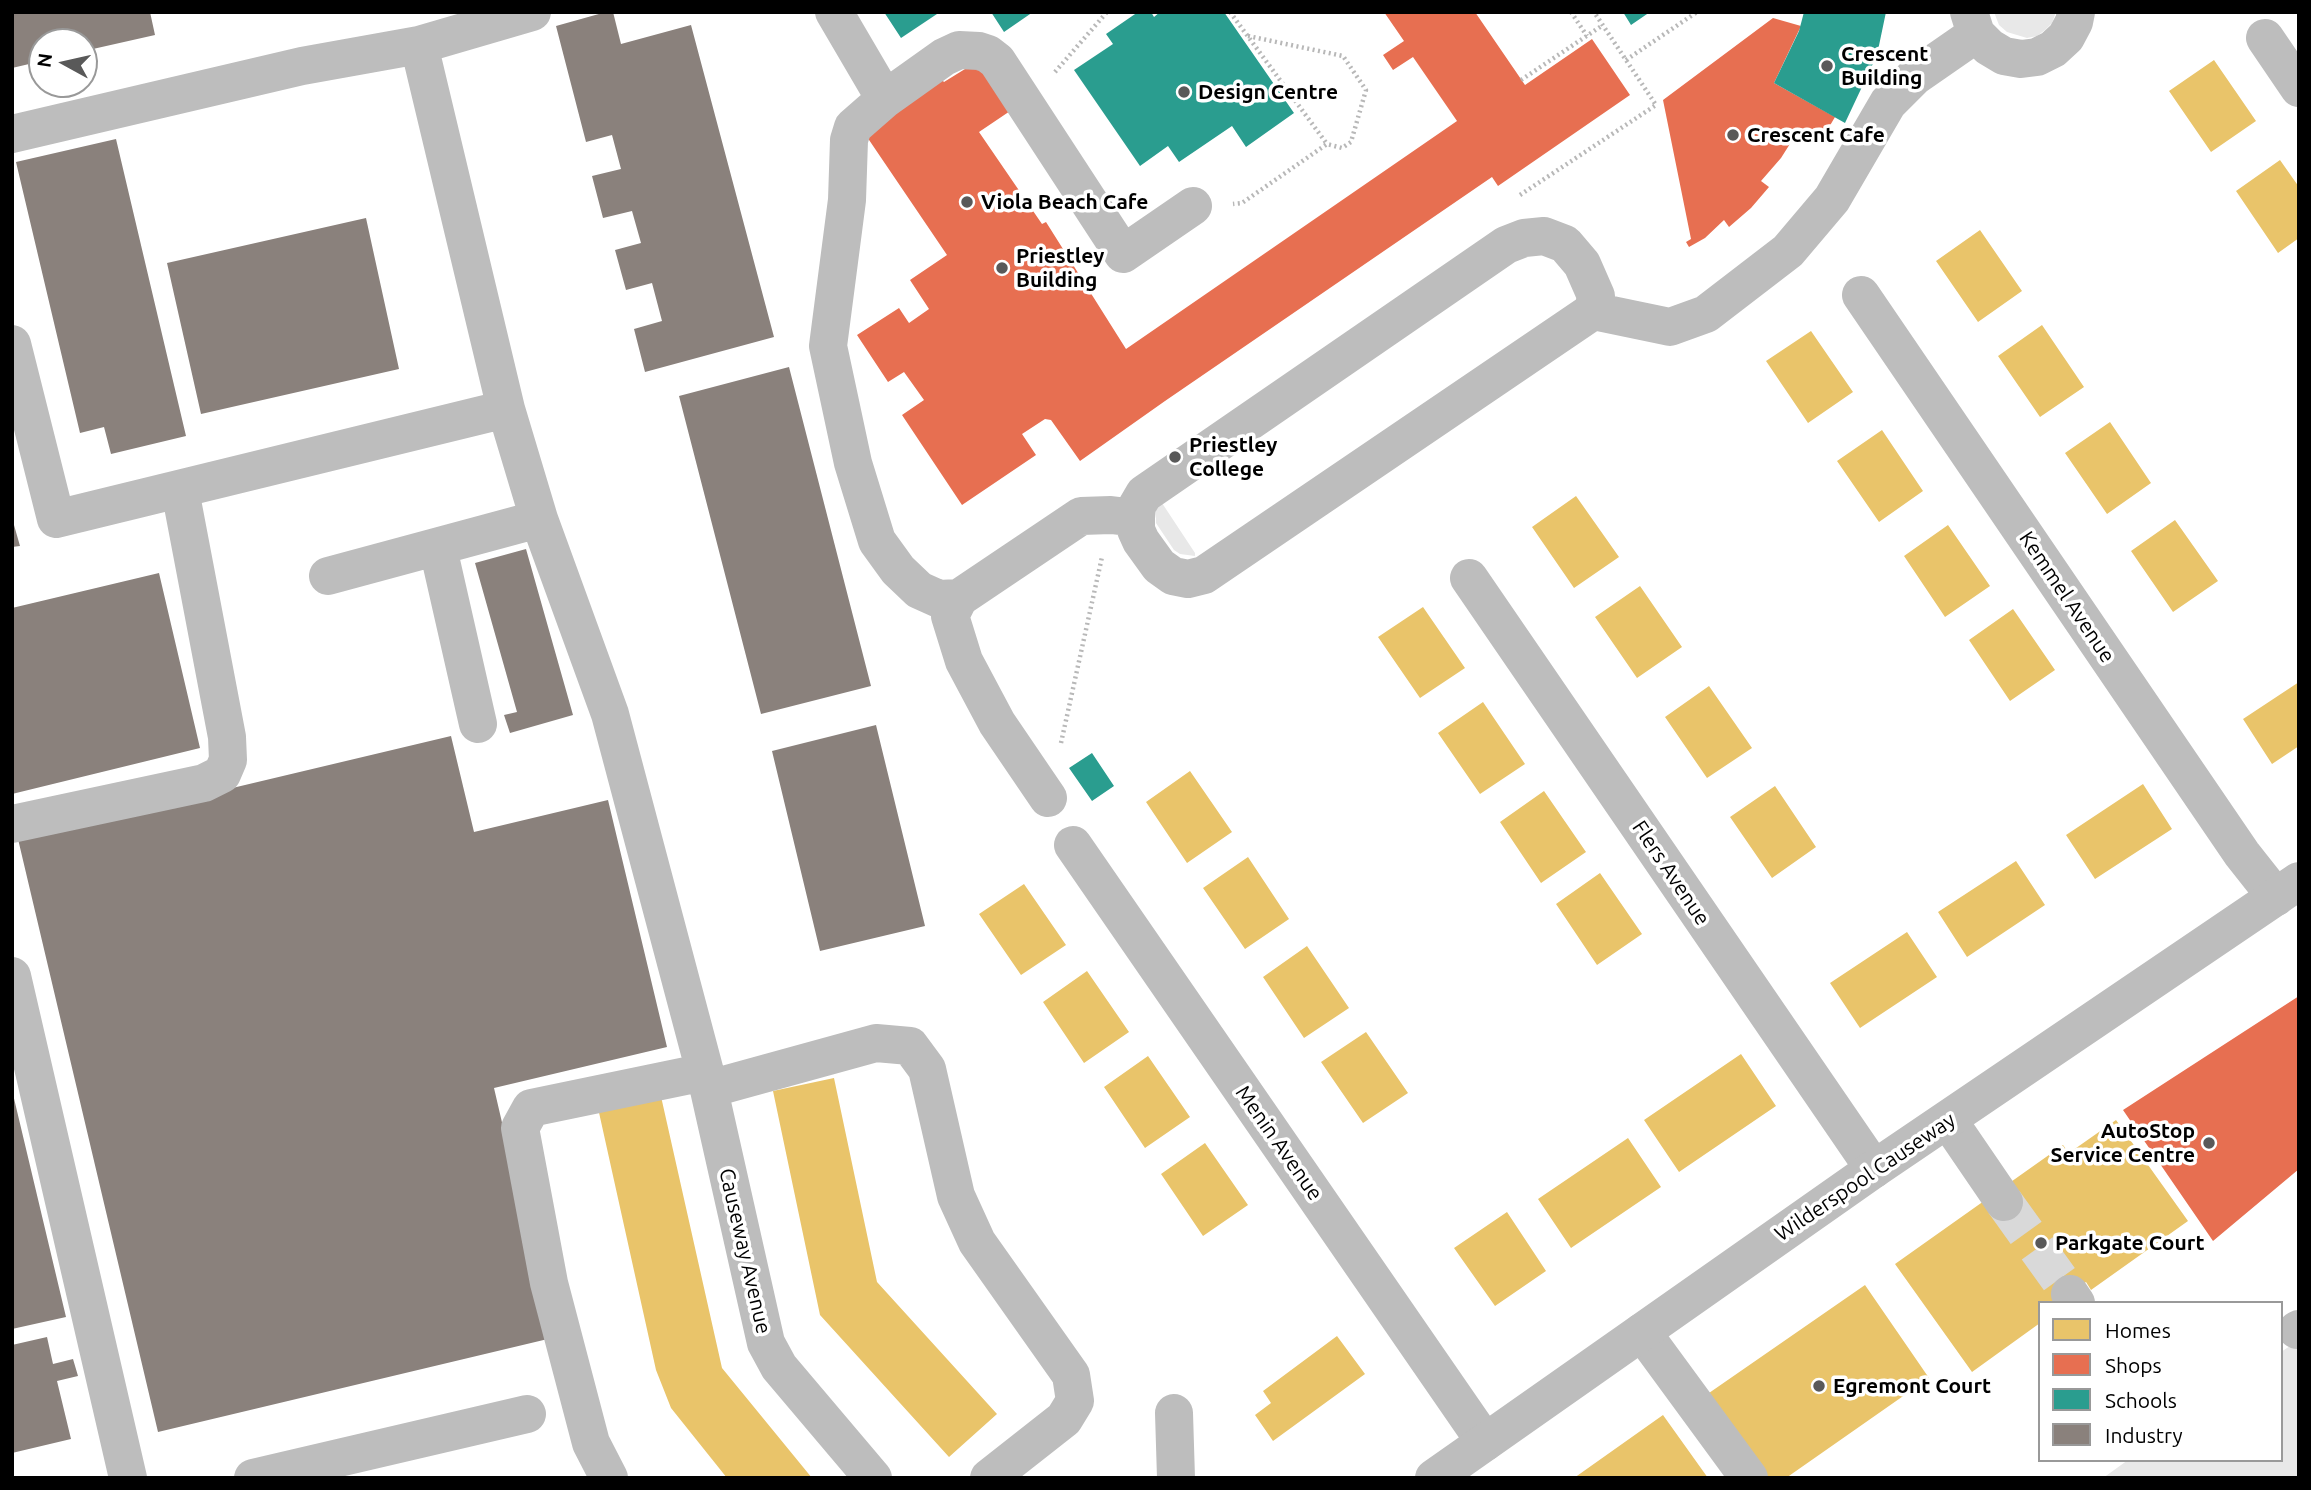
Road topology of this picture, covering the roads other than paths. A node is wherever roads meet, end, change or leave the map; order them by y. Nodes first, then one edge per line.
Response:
1 (532, 12) edge
2 (834, 12) edge
3 (2076, 12) edge
4 (1973, 23) edge
5 (2264, 38) dead end
6 (419, 45) junction
7 (2299, 88) edge
8 (885, 99) junction
9 (12, 134) edge
10 (1193, 206) road end
11 (1861, 295) dead end
12 (1593, 311) junction
13 (12, 344) edge
14 (506, 409) junction
15 (180, 490) junction
16 (1136, 518) junction
17 (539, 519) junction
18 (438, 548) junction
19 (328, 576) dead end
20 (1469, 578) dead end
21 (960, 598) junction
22 (478, 724) dead end
23 (1048, 798) dead end
24 (12, 824) edge
25 (1073, 845) dead end
26 (2287, 889) edge
27 (12, 976) edge
28 (707, 1080) junction
29 (1948, 1119) junction
30 (1874, 1169) junction
31 (2004, 1202) tunnel mouth
32 (1642, 1332) junction
33 (1174, 1413) dead end
34 (527, 1414) dead end
35 (1485, 1442) junction
36 (353, 1466) edge
37 (128, 1478) edge
38 (253, 1478) edge
39 (609, 1478) edge
40 (873, 1478) edge
41 (989, 1478) edge
42 (1176, 1478) edge
43 (1434, 1478) edge
44 (1749, 1478) edge

1 - 6 main road
2 - 8 main road
3 - 4 main road
4 - 12 main road
5 - 7 main road
6 - 9 main road
6 - 14 main road, Causeway Avenue
8 - 10 main road
8 - 21 main road
11 - 26 main road, Kemmel Avenue
12 - 16 main road
12 - 16 main road
13 - 15 main road
14 - 15 main road
14 - 17 main road, Causeway Avenue
15 - 24 main road
16 - 21 main road
17 - 18 main road
17 - 28 main road, Causeway Avenue
18 - 19 main road
18 - 22 main road
20 - 30 main road, Flers Avenue
21 - 23 main road
25 - 35 main road, Menin Avenue
26 - 29 main road, Wilderspool Causeway
27 - 37 main road
28 - 39 main road
28 - 40 main road, Causeway Avenue
28 - 41 main road
29 - 30 main road, Wilderspool Causeway
29 - 31 main road
30 - 32 main road, Wilderspool Causeway
32 - 35 main road, Wilderspool Causeway
32 - 44 main road
33 - 42 main road
34 - 36 main road
35 - 43 main road, Wilderspool Causeway
36 - 38 main road

